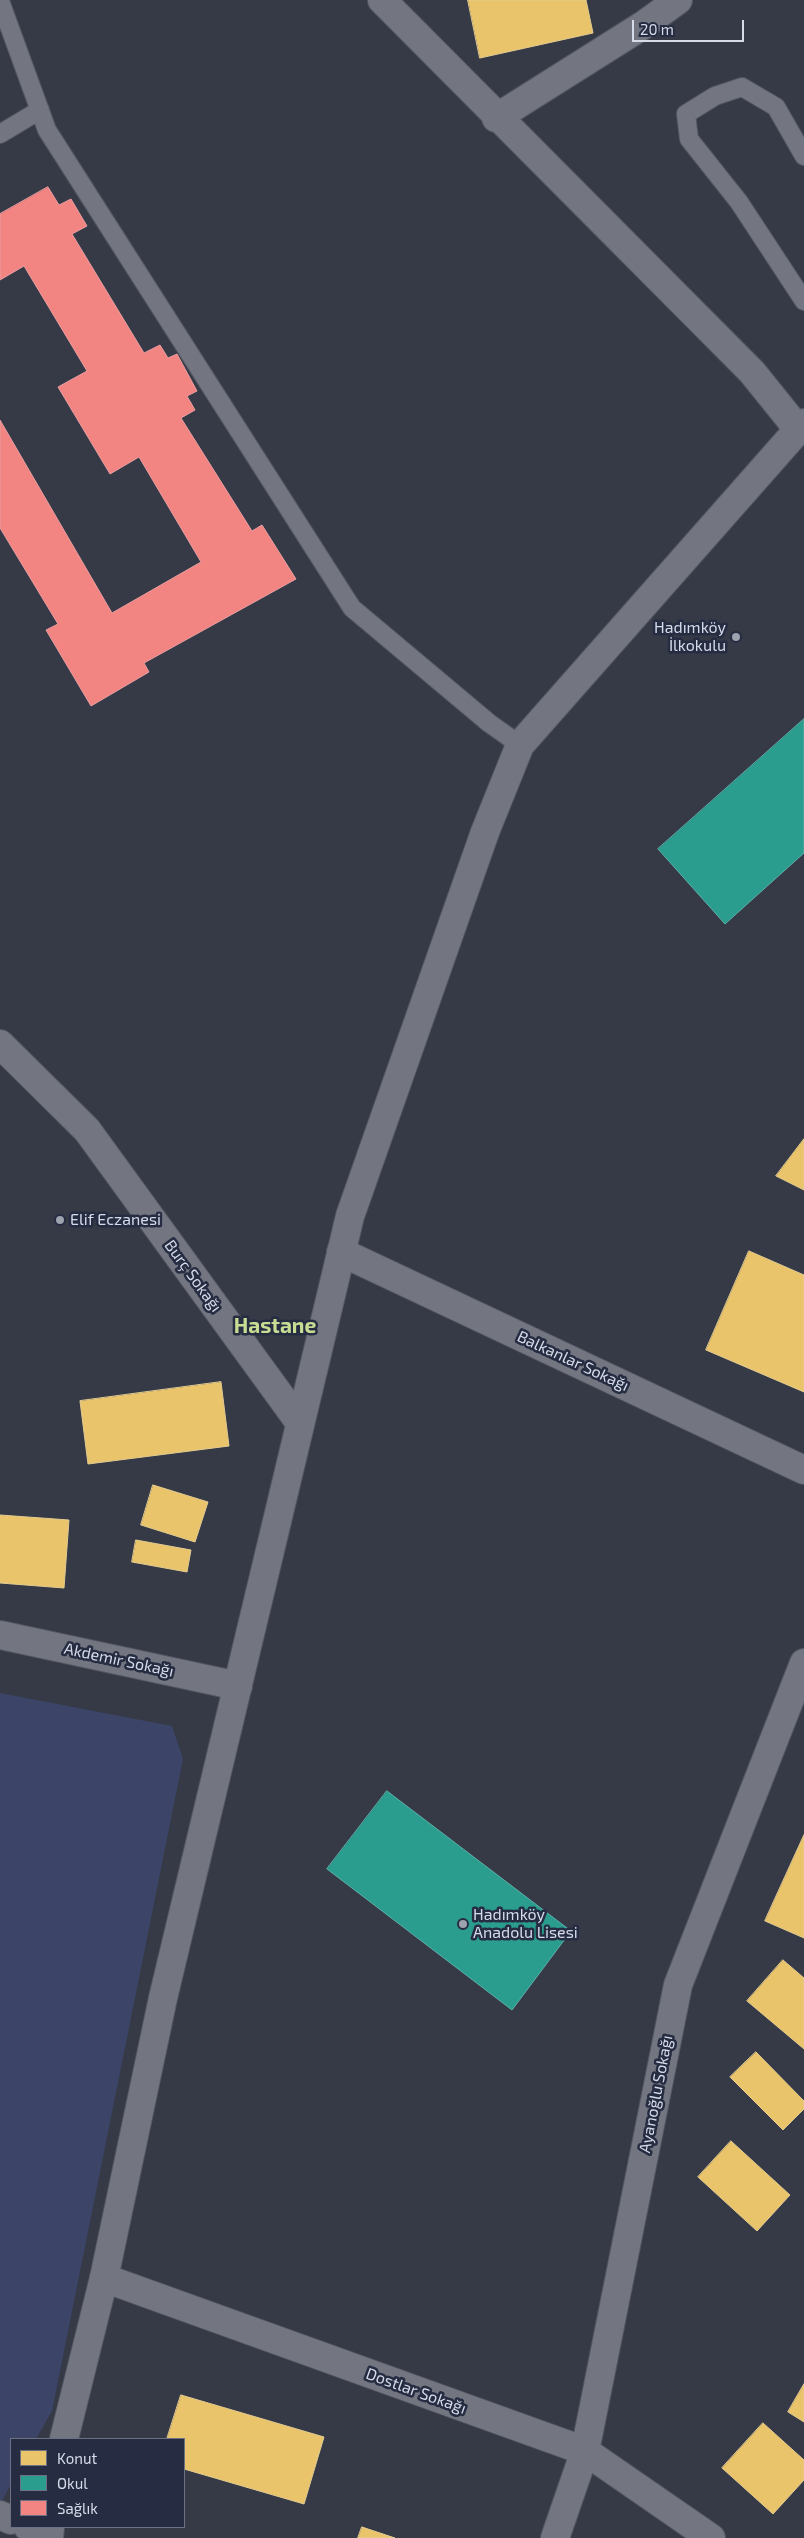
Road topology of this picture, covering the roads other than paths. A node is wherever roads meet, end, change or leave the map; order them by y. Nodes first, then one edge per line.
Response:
1 (382, 0) edge
2 (678, 0) edge
3 (0, 1) edge
4 (40, 110) junction
5 (496, 118) junction
6 (0, 134) edge
7 (804, 156) edge
8 (804, 301) edge
9 (801, 426) edge
10 (520, 745) junction
11 (0, 1044) edge
12 (341, 1252) junction
13 (300, 1423) junction
14 (804, 1470) edge
15 (0, 1635) edge
16 (804, 1663) edge
17 (238, 1686) junction
18 (104, 2278) junction
19 (64, 2438) edge
20 (585, 2452) junction
21 (555, 2538) edge
22 (711, 2538) edge

1 - 5 street
2 - 5 street
3 - 4 lane
4 - 6 lane
4 - 10 lane
5 - 9 street
7 - 8 lane
9 - 10 street
10 - 12 street
11 - 13 street, Burç Sokağı
12 - 13 street
12 - 14 street, Balkanlar Sokağı
13 - 17 street
15 - 17 street, Akdemir Sokağı
16 - 20 street, Ayanoğlu Sokağı
17 - 18 street
18 - 19 street
18 - 20 street, Dostlar Sokağı
20 - 21 street, Ayanoğlu Sokağı
20 - 22 street, Dostlar Sokağı

